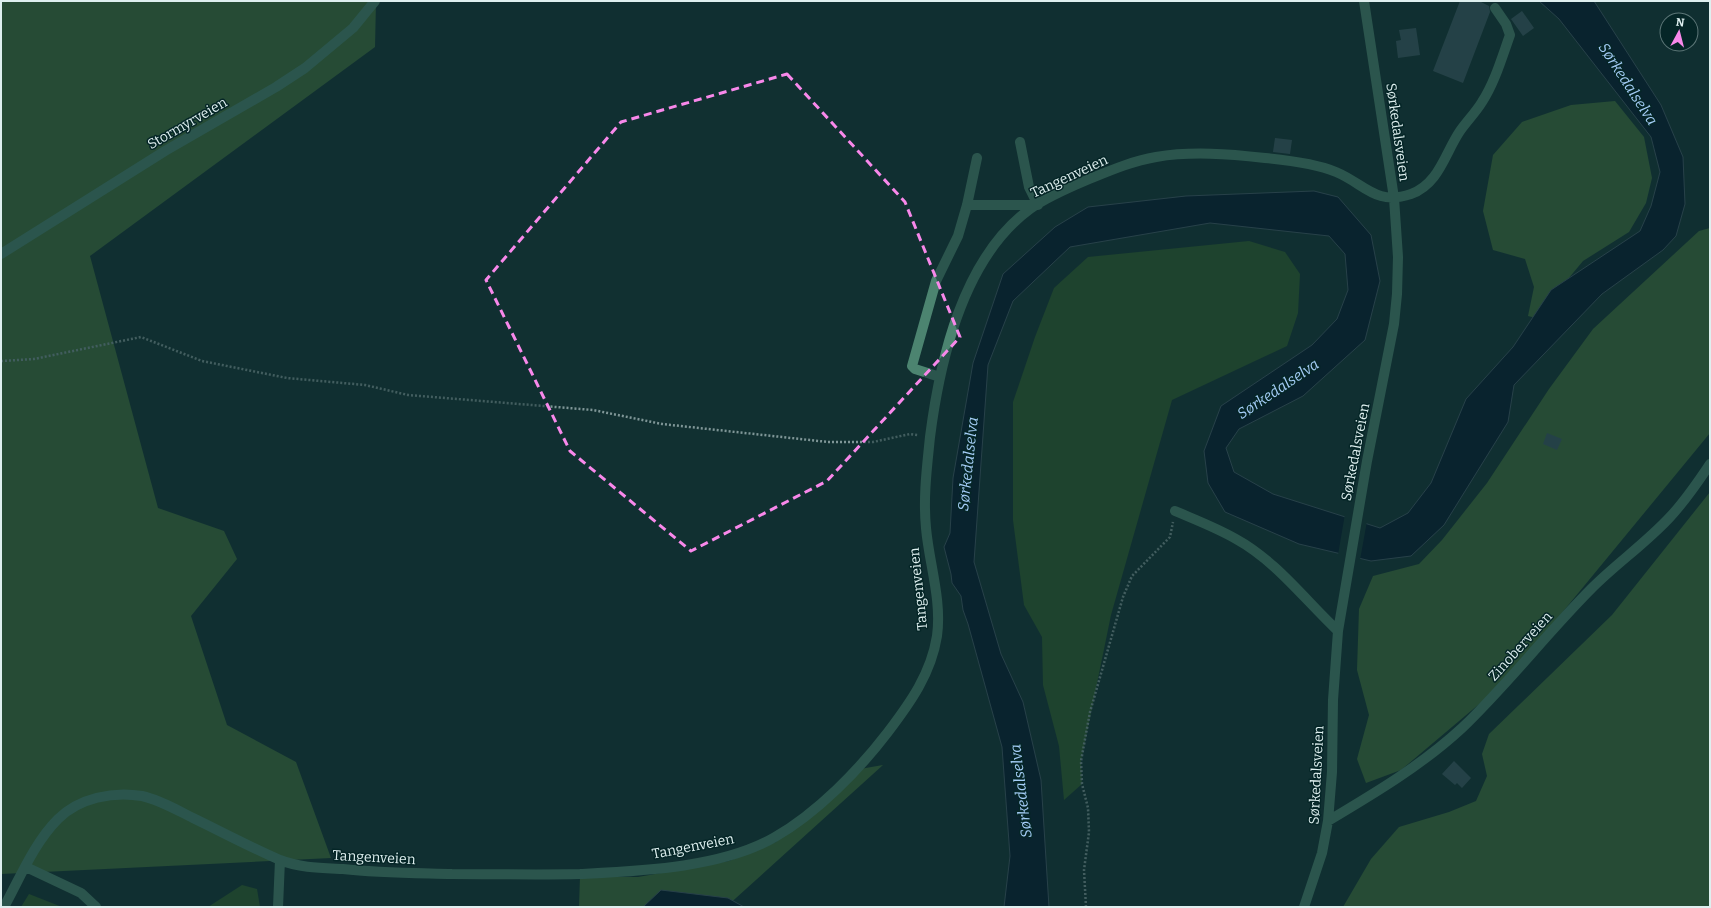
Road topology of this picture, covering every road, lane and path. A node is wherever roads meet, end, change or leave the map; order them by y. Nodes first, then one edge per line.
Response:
1 (375, 1) edge
2 (1364, 1) edge
3 (1495, 8) dead end
4 (1020, 142) dead end
5 (977, 158) dead end
6 (1394, 198) junction
7 (967, 205) junction
8 (1038, 205) junction
9 (1, 254) edge
10 (1, 361) edge
11 (940, 377) junction
12 (931, 435) junction
13 (1710, 464) edge
14 (1175, 511) joint
15 (1338, 631) junction
16 (1328, 822) junction
17 (280, 860) junction
18 (26, 866) junction
19 (4, 907) edge
20 (96, 907) edge
21 (278, 907) edge
22 (1086, 907) edge
23 (1304, 907) edge

1 - 9 street, Stormyrveien
2 - 6 street, Sørkedalsveien
3 - 6 street
4 - 8 street
5 - 7 street
6 - 8 street, Tangenveien
6 - 15 street, Sørkedalsveien
7 - 8 street
7 - 11 street
8 - 11 street, Tangenveien
10 - 12 path
11 - 12 street, Tangenveien
12 - 17 street, Tangenveien
13 - 16 street, Zinoberveien
14 - 15 street
14 - 22 path
15 - 16 street, Sørkedalsveien
16 - 23 street, Sørkedalsveien
17 - 18 street, Tangenveien
17 - 21 street
18 - 19 street, Tangenveien
18 - 20 street

